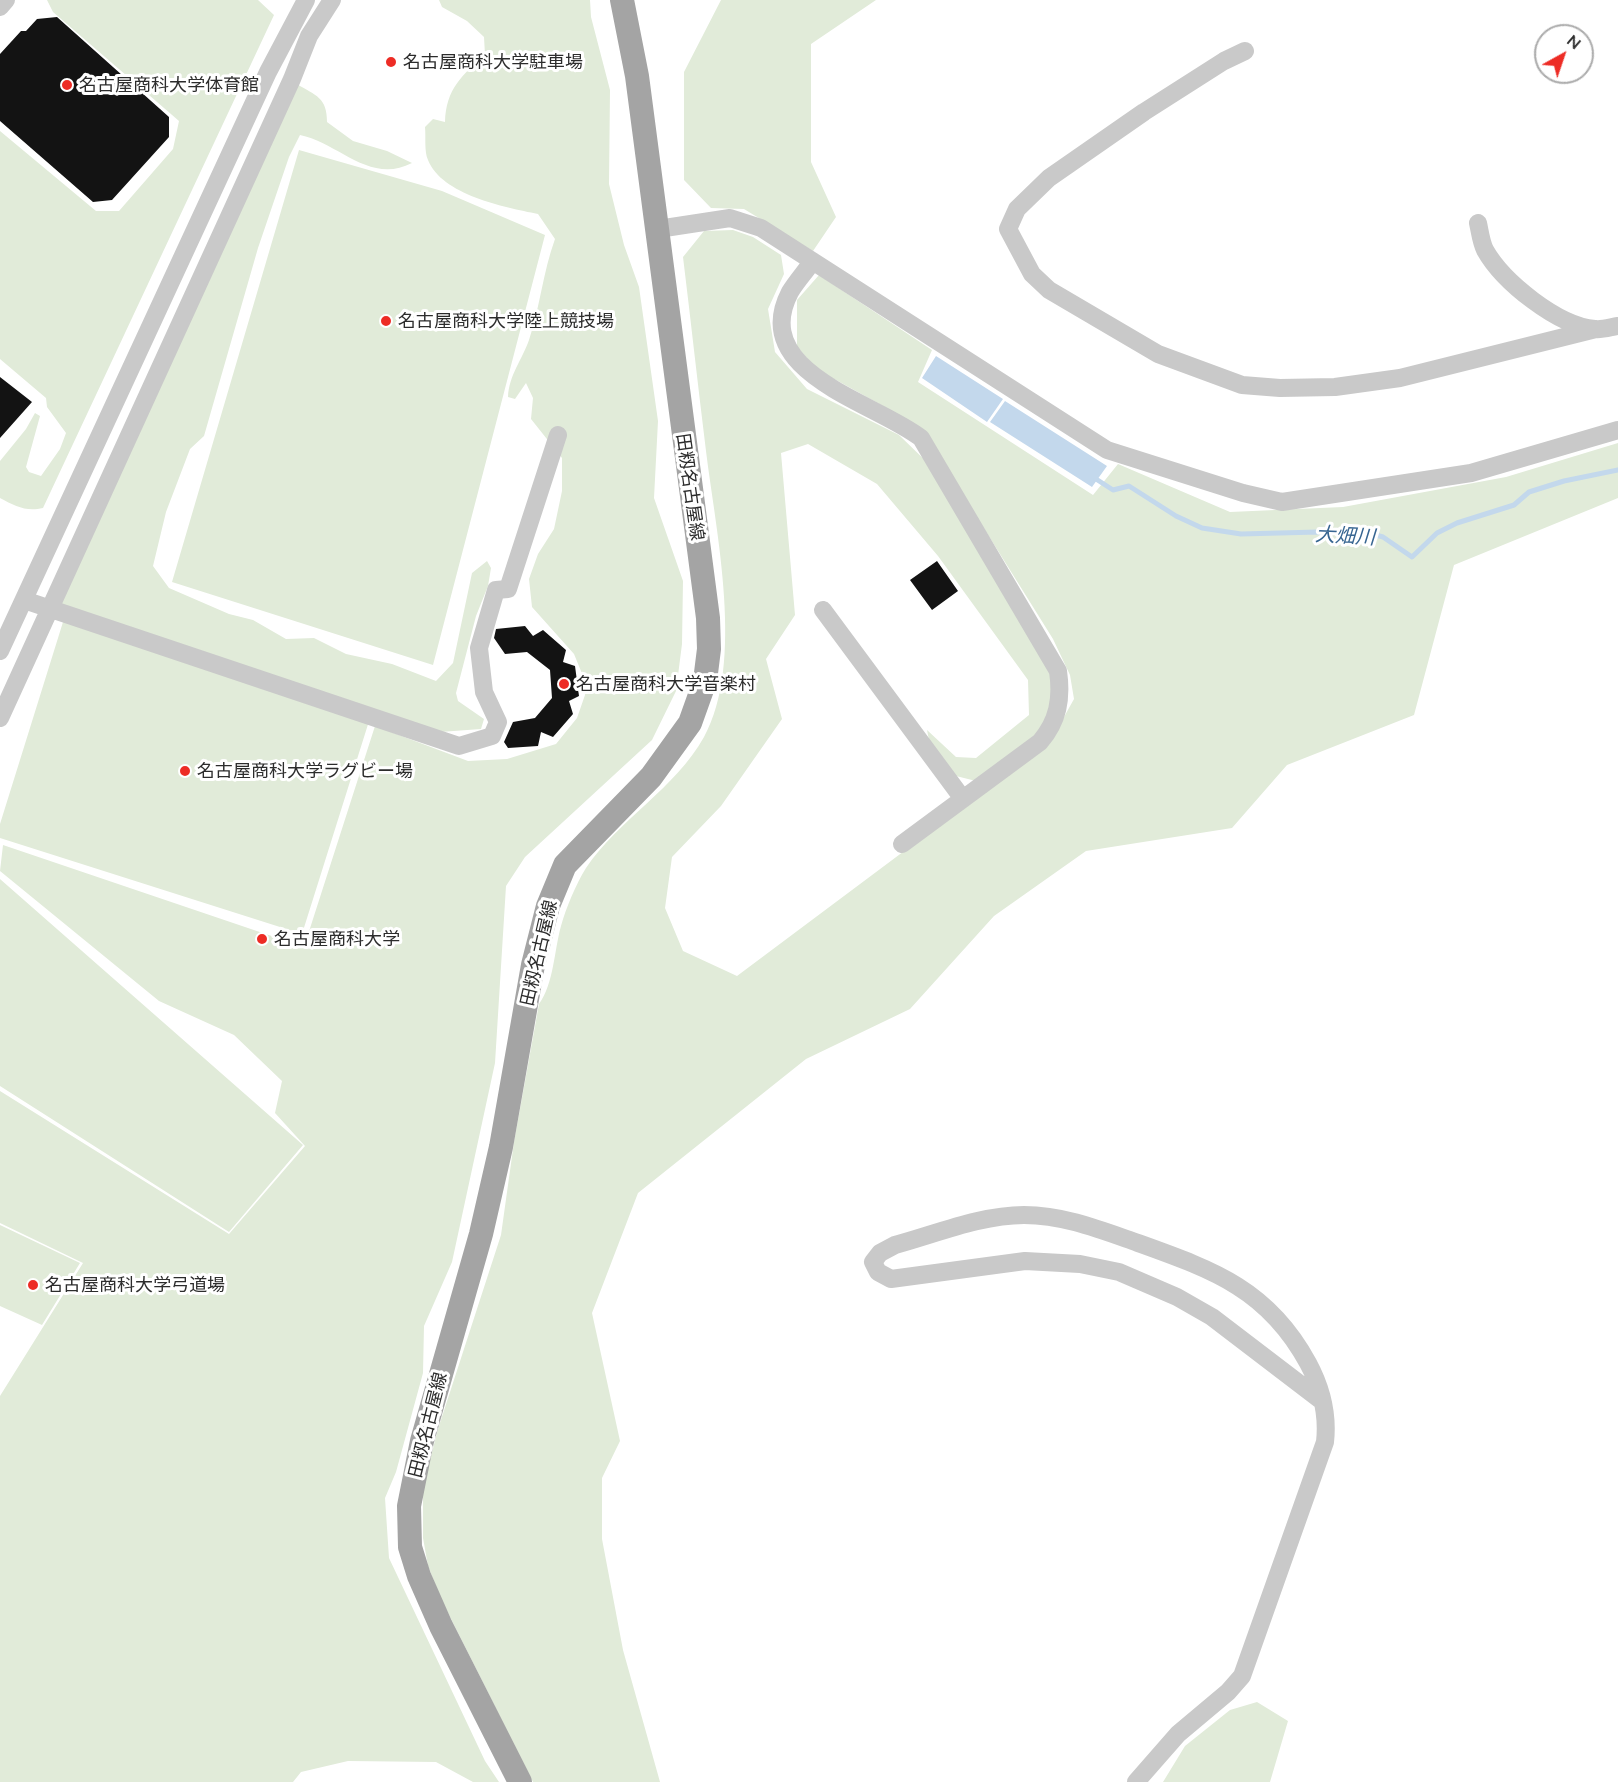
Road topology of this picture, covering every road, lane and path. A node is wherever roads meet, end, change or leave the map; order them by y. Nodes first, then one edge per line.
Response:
1 (6, 0) edge
2 (306, 0) edge
3 (332, 0) edge
4 (622, 0) edge
5 (0, 7) edge
6 (1245, 51) dead end
7 (1478, 223) dead end
8 (658, 229) junction
9 (812, 262) junction
10 (1618, 326) edge
11 (1596, 329) junction
12 (1618, 430) edge
13 (558, 435) dead end
14 (24, 600) junction
15 (49, 608) junction
16 (823, 610) dead end
17 (0, 651) edge
18 (0, 718) edge
19 (963, 800) junction
20 (902, 844) dead end
21 (1322, 1401) junction
22 (520, 1782) edge
23 (1136, 1782) edge

1 - 5 street
2 - 14 street
3 - 15 street
4 - 8 main road, 田籾名古屋線
6 - 11 street
7 - 11 street
8 - 9 street
8 - 22 main road, 田籾名古屋線
9 - 12 street
9 - 19 street
10 - 11 street
13 - 15 street
14 - 15 street
14 - 17 street
15 - 18 street
16 - 19 street
19 - 20 street
21 - 21 street
21 - 23 street

